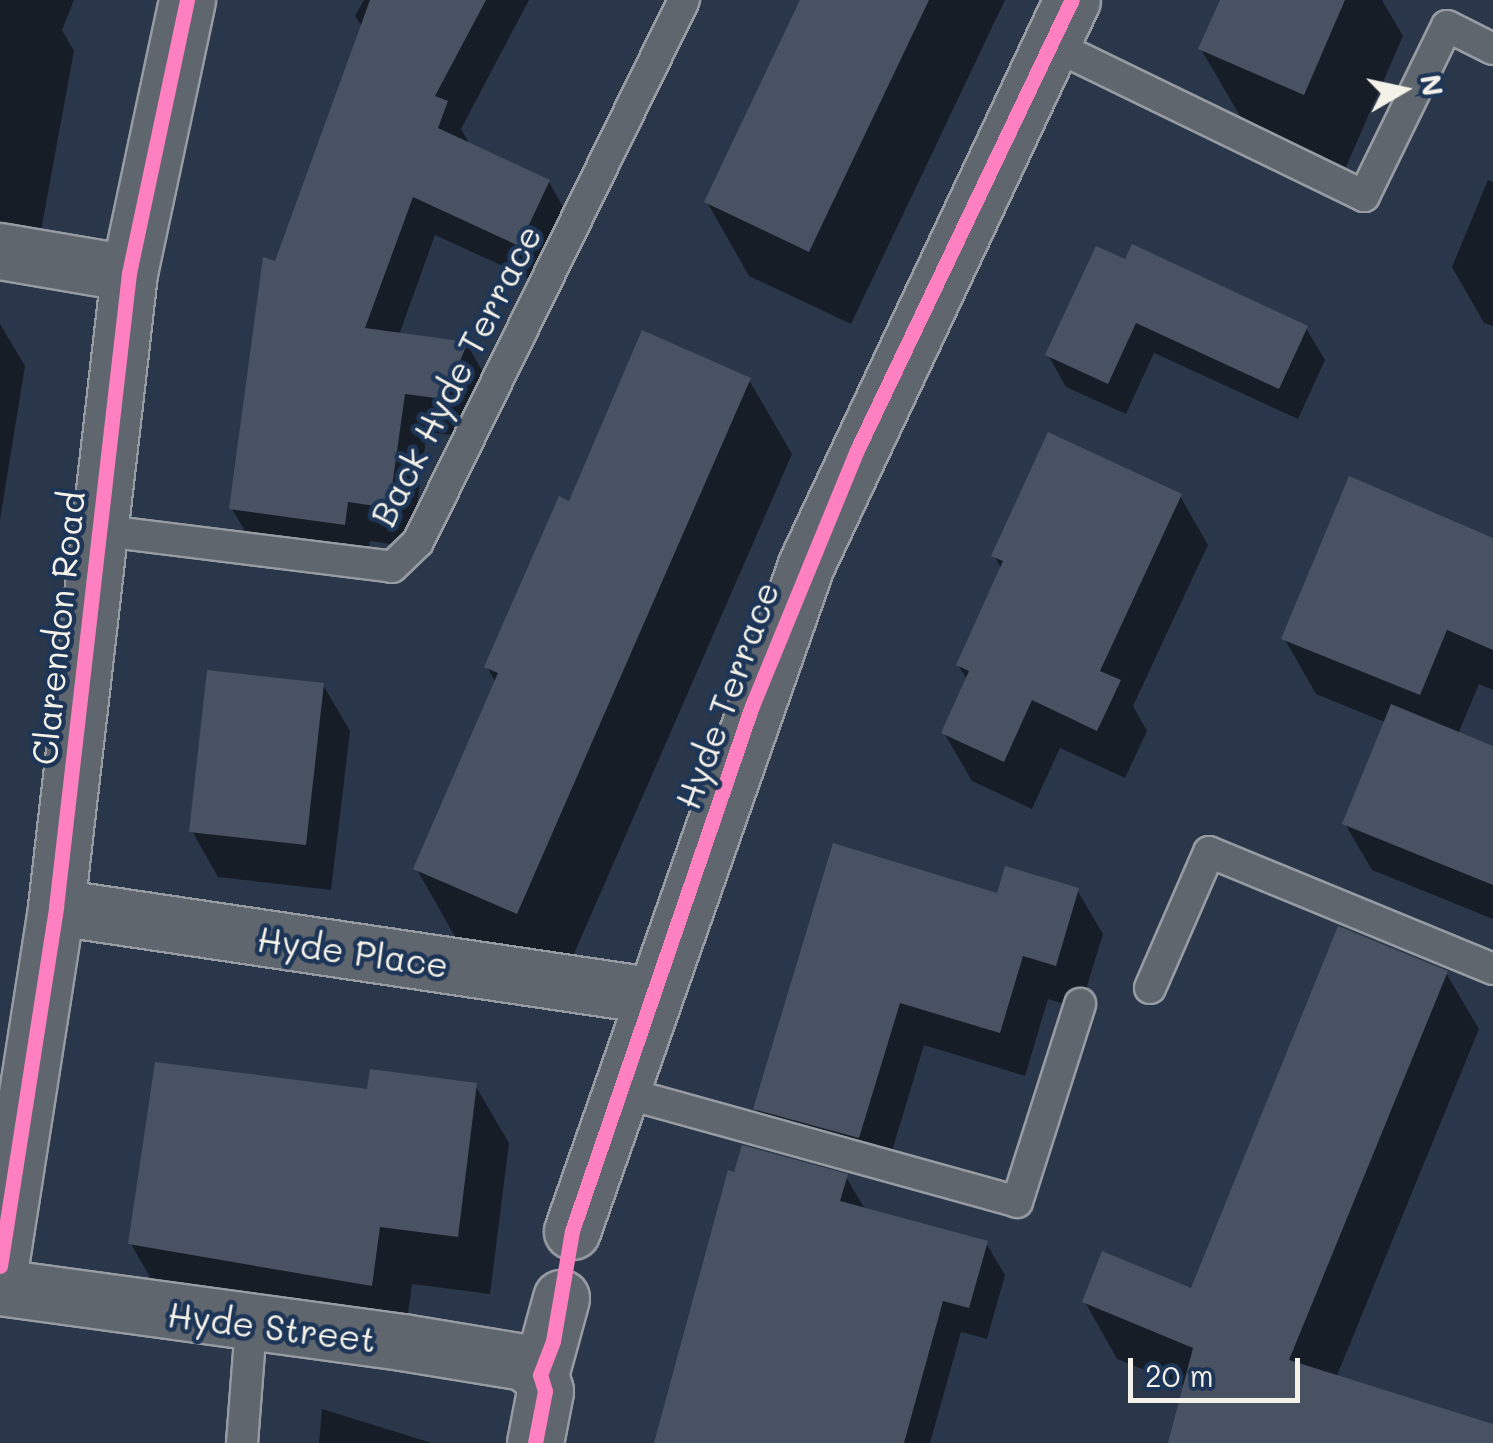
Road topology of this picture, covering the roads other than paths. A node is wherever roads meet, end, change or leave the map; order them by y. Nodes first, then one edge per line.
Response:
1 (187, 0) edge
2 (684, 0) edge
3 (1062, 22) edge
4 (1493, 49) edge
5 (0, 251) edge
6 (129, 273) junction
7 (97, 530) junction
8 (56, 908) junction
9 (1493, 968) edge
10 (1150, 988) dead end
11 (650, 995) junction
12 (1080, 1004) dead end
13 (618, 1092) junction
14 (572, 1231) dead end
15 (0, 1266) edge
16 (0, 1287) edge
17 (560, 1298) dead end
18 (251, 1325) junction
19 (540, 1375) junction
20 (242, 1443) edge
21 (535, 1443) edge

1 - 6 street, Clarendon Road
2 - 7 lane, Back Hyde Terrace
3 - 4 lane
3 - 11 street, Hyde Terrace
5 - 6 street
6 - 7 street, Clarendon Road
7 - 8 street, Clarendon Road
8 - 11 street, Hyde Place
8 - 15 street, Clarendon Road
9 - 10 lane
11 - 13 street, Hyde Terrace
12 - 13 lane
13 - 14 street, Hyde Terrace
16 - 18 street, Hyde Street
17 - 19 street
18 - 19 street, Hyde Street
18 - 20 lane
19 - 21 street

